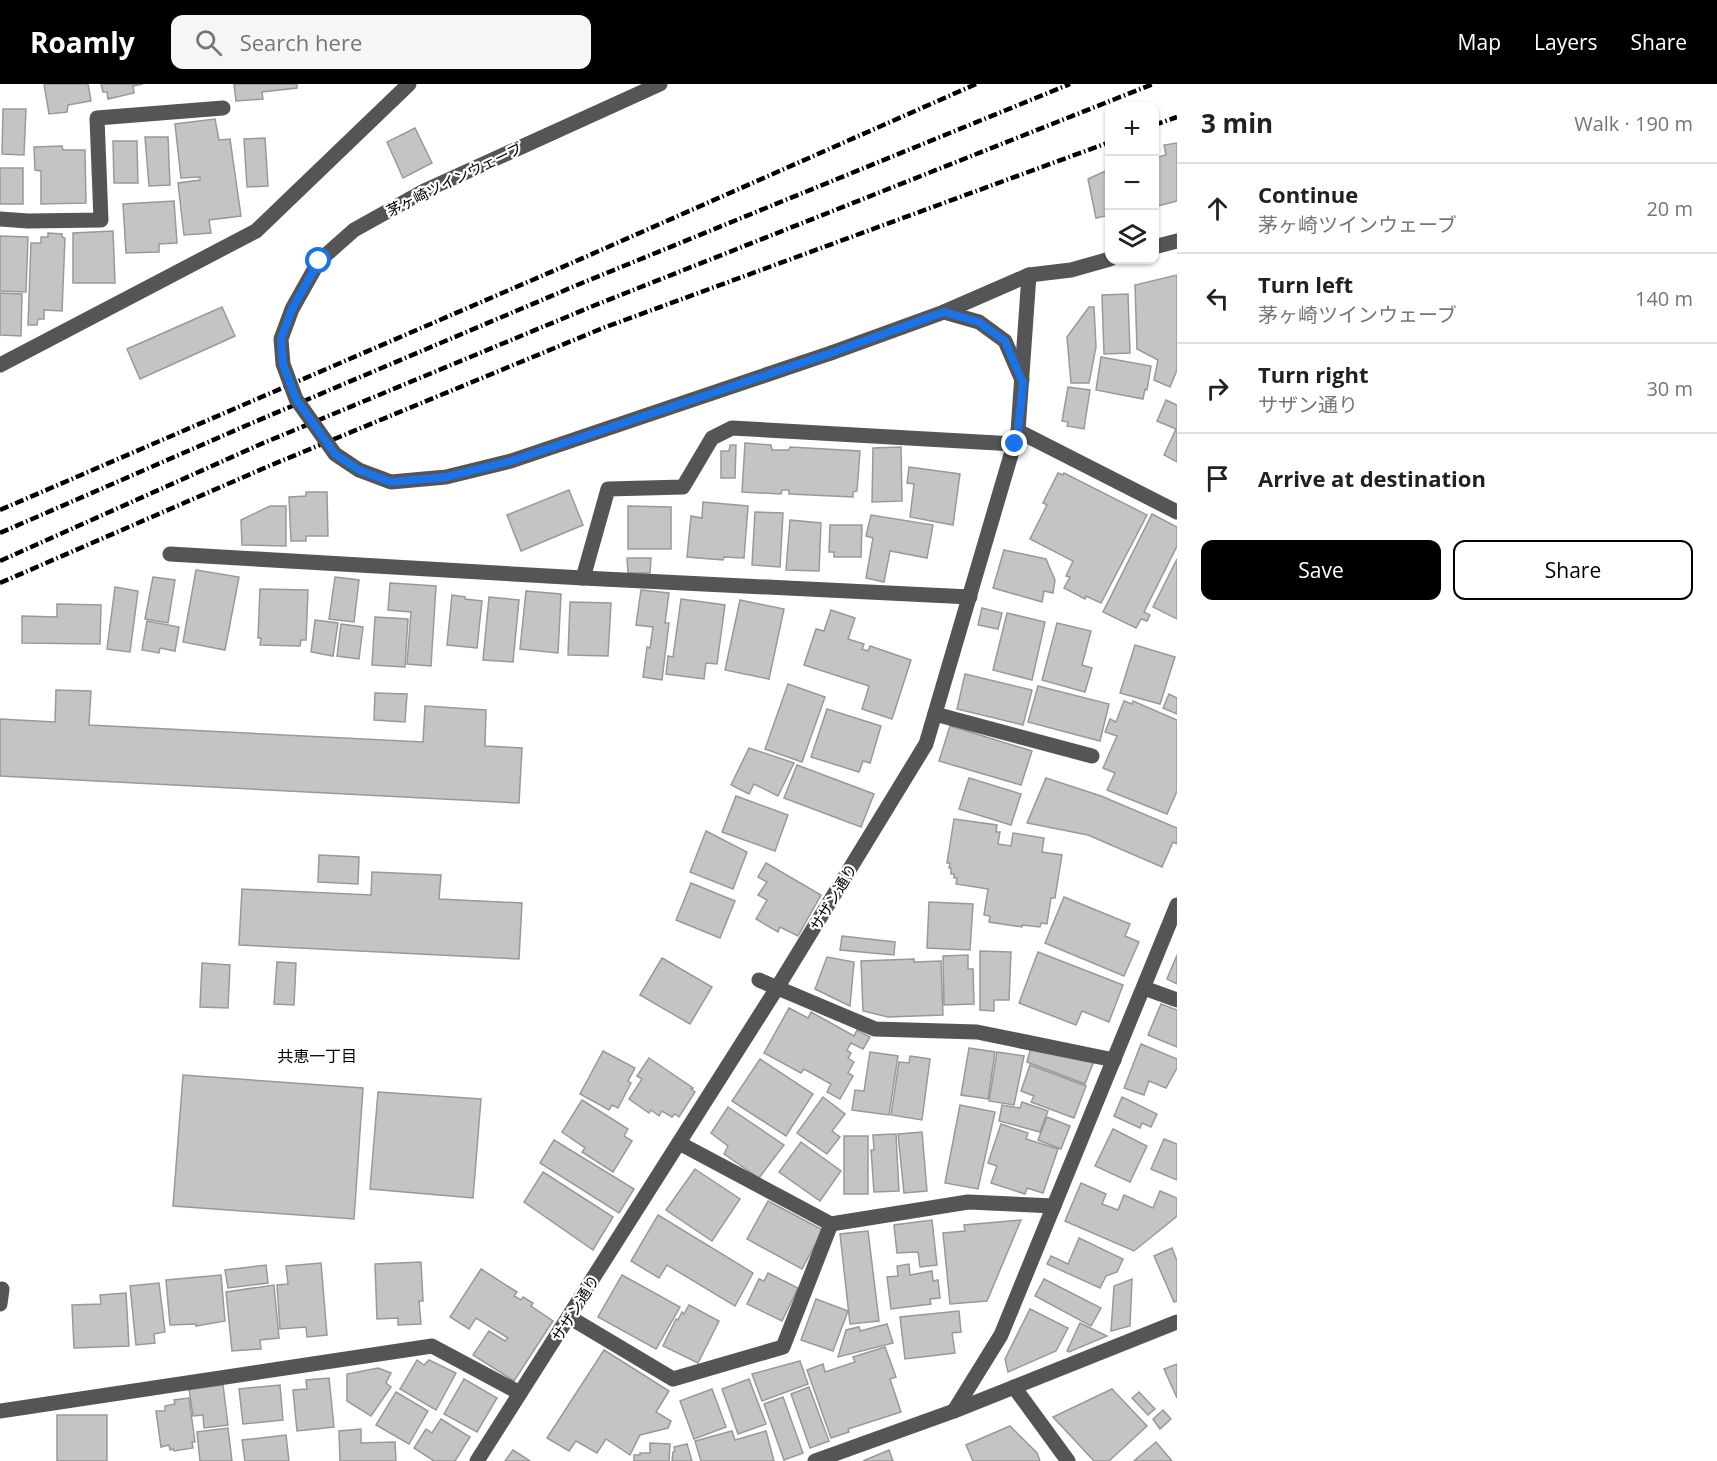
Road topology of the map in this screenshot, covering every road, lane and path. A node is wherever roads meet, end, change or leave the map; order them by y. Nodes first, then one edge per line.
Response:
1 (409, 84) edge
2 (660, 84) edge
3 (223, 108) dead end
4 (0, 219) edge
5 (1177, 241) edge
6 (1159, 246) edge
7 (1105, 260) edge
8 (1029, 275) junction
9 (944, 312) junction
10 (0, 365) edge
11 (1023, 383) junction
12 (1016, 437) junction
13 (1177, 512) edge
14 (170, 554) dead end
15 (583, 579) junction
16 (970, 597) junction
17 (935, 714) junction
18 (1092, 756) dead end
19 (1177, 905) edge
20 (759, 980) dead end
21 (777, 988) junction
22 (1144, 988) junction
23 (1177, 1000) edge
24 (1114, 1060) junction
25 (679, 1143) junction
26 (1053, 1206) junction
27 (831, 1224) junction
28 (569, 1317) junction
29 (1177, 1322) edge
30 (1014, 1388) junction
31 (520, 1393) junction
32 (0, 1411) edge
33 (954, 1411) junction
34 (477, 1461) edge
35 (815, 1461) edge
36 (1068, 1461) edge

1 - 10 street
2 - 9 street, 茅ヶ崎ツインウェーブ, bridge
3 - 4 street
5 - 6 street
7 - 8 street, 茅ヶ崎ツインウェーブ
8 - 9 street, 茅ヶ崎ツインウェーブ
8 - 11 street
9 - 11 street, サザン通り
11 - 12 street, サザン通り
12 - 13 street
12 - 15 street
12 - 16 street, サザン通り
14 - 15 street
15 - 16 street
16 - 17 street, サザン通り
17 - 18 street
17 - 21 street, サザン通り
19 - 22 street
20 - 21 street
21 - 24 street
21 - 25 street, サザン通り
22 - 23 street
22 - 24 street
24 - 26 street
25 - 27 street
25 - 28 street, サザン通り
26 - 27 street
26 - 33 street
27 - 28 street
28 - 31 street, サザン通り
29 - 30 street
30 - 33 street
30 - 36 street
31 - 32 street
31 - 34 street, サザン通り
33 - 35 street

